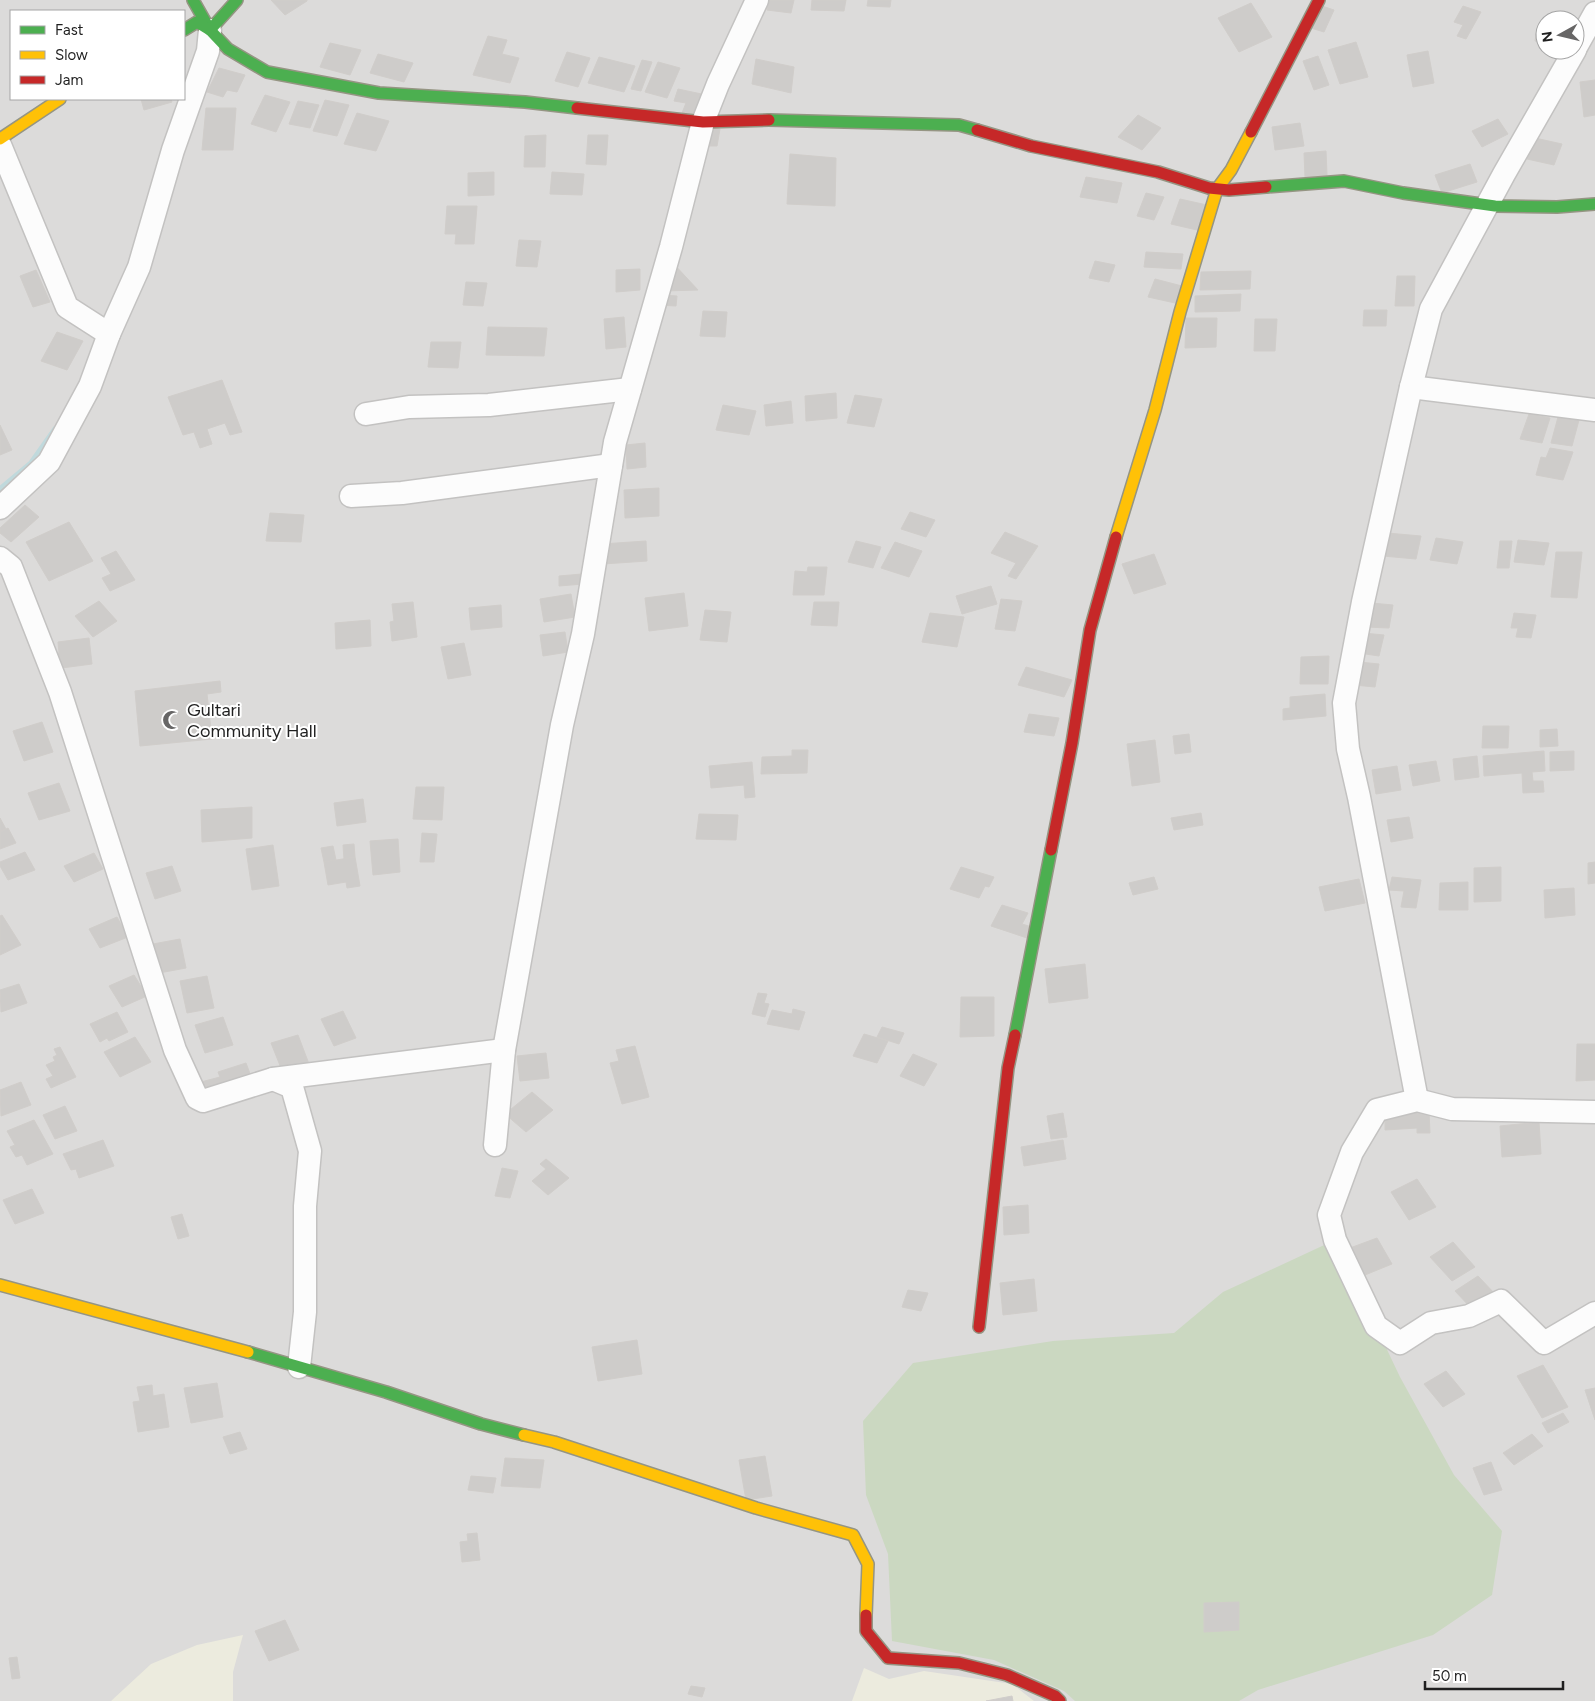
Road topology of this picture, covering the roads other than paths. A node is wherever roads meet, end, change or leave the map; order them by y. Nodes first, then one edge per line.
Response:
1 (193, 0) edge
2 (237, 0) edge
3 (758, 0) edge
4 (1318, 0) edge
5 (1595, 13) edge
6 (185, 29) edge
7 (210, 30) junction
8 (1585, 32) edge
9 (1569, 60) edge
10 (58, 100) edge
11 (703, 122) junction
12 (0, 139) edge
13 (0, 146) edge
14 (1217, 189) junction
15 (1595, 204) edge
16 (1488, 205) junction
17 (109, 334) junction
18 (1411, 387) junction
19 (630, 389) junction
20 (1595, 410) edge
21 (366, 414) dead end
22 (611, 466) junction
23 (351, 496) dead end
24 (0, 508) edge
25 (0, 558) edge
26 (504, 1050) junction
27 (273, 1079) junction
28 (1417, 1100) junction
29 (1595, 1112) edge
30 (495, 1145) dead end
31 (0, 1285) edge
32 (1595, 1313) edge
33 (979, 1327) dead end
34 (299, 1367) junction
35 (1060, 1701) edge

1 - 7 street
2 - 7 street
3 - 11 street
4 - 14 street
5 - 8 street
6 - 7 street
7 - 11 street
7 - 17 street
9 - 16 street
10 - 12 street
11 - 14 street
11 - 19 street
13 - 17 street
14 - 16 street
14 - 33 street
15 - 16 street
16 - 18 street
17 - 24 street
18 - 20 street
18 - 28 street
19 - 21 street
19 - 22 street
22 - 23 street
22 - 26 street
25 - 27 street
26 - 27 street
26 - 30 street
27 - 34 street
28 - 29 street
28 - 32 street
31 - 34 street
34 - 35 street

